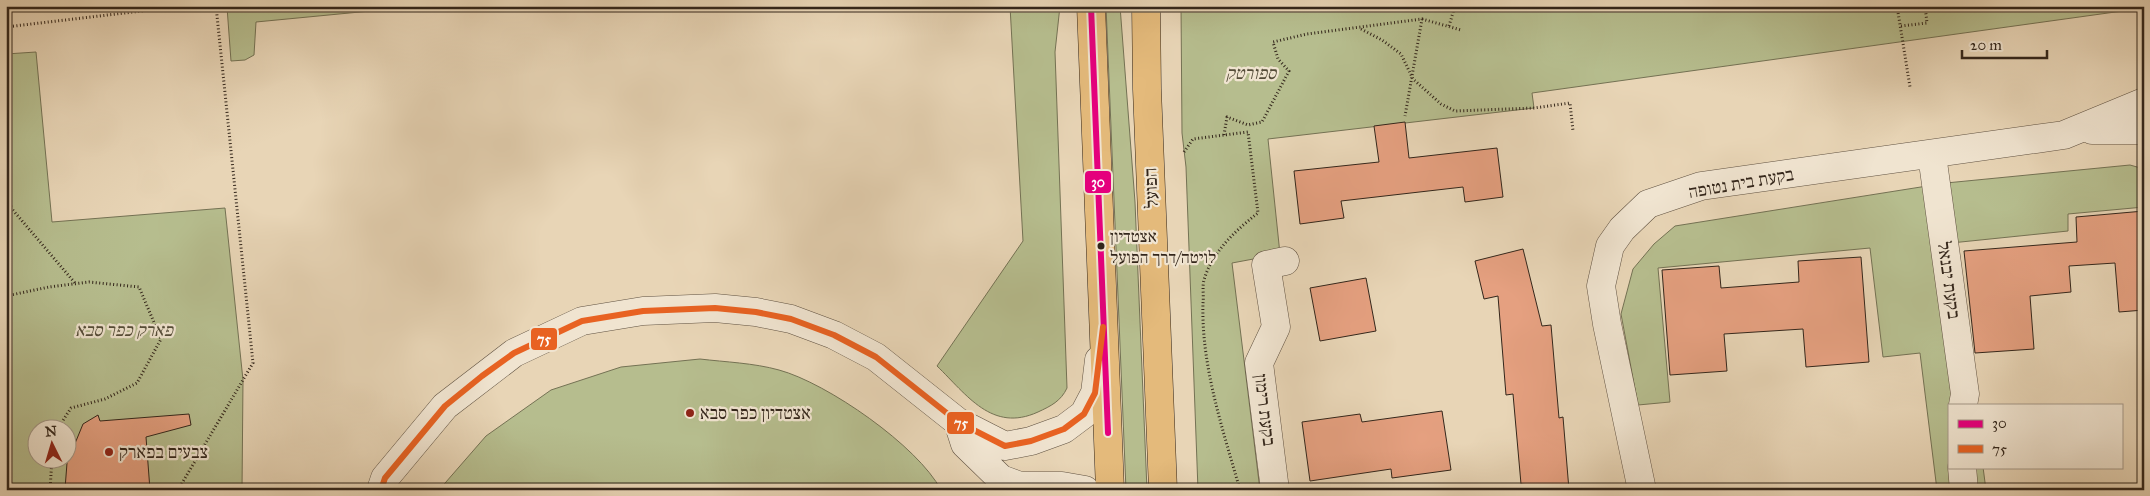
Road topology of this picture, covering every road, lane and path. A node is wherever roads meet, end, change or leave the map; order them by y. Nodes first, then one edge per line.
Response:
1 (184, 6) edge
2 (216, 6) edge
3 (1091, 6) edge
4 (1146, 6) edge
5 (1455, 6) edge
6 (1897, 6) edge
7 (1925, 6) edge
8 (1422, 19) junction
9 (1449, 26) junction
10 (1901, 26) junction
11 (6, 27) edge
12 (1359, 28) junction
13 (1461, 30) dead end
14 (1413, 79) junction
15 (1910, 87) dead end
16 (2144, 102) edge
17 (1405, 116) dead end
18 (2078, 130) junction
19 (2144, 130) edge
20 (1573, 131) dead end
21 (1224, 136) junction
22 (1184, 152) dead end
23 (1932, 155) junction
24 (6, 164) edge
25 (6, 202) edge
26 (11, 207) junction
27 (1285, 261) dead end
28 (76, 284) junction
29 (6, 296) edge
30 (1103, 327) junction
31 (1963, 404) edge
32 (64, 418) edge
33 (958, 422) junction
34 (51, 468) edge
35 (1962, 468) edge
36 (50, 490) edge
37 (178, 490) edge
38 (381, 490) edge
39 (1086, 490) edge
40 (1110, 490) edge
41 (1163, 490) edge
42 (1240, 490) edge
43 (1276, 490) edge
44 (1642, 490) edge
45 (1964, 490) edge

1 - 11 path
2 - 37 path
3 - 30 main road
4 - 41 main road, הפועל
5 - 9 path
6 - 10 path
7 - 10 path
8 - 9 path
8 - 12 path
8 - 14 path
9 - 13 path
10 - 15 path
12 - 14 path
12 - 21 path
14 - 17 path
14 - 20 path
16 - 18 street, בקעת בית נטופה
18 - 19 street, בקעת בית נטופה
18 - 23 street, בקעת בית נטופה
21 - 22 path
21 - 42 path
23 - 31 street, בקעת יבנאל
23 - 44 street, בקעת בית נטופה
24 - 26 path
25 - 26 path
26 - 28 path
27 - 43 street, בקעת רימון
28 - 29 path
28 - 32 path
30 - 33 street
30 - 40 main road
33 - 38 street
33 - 39 street
34 - 36 path
35 - 45 street

